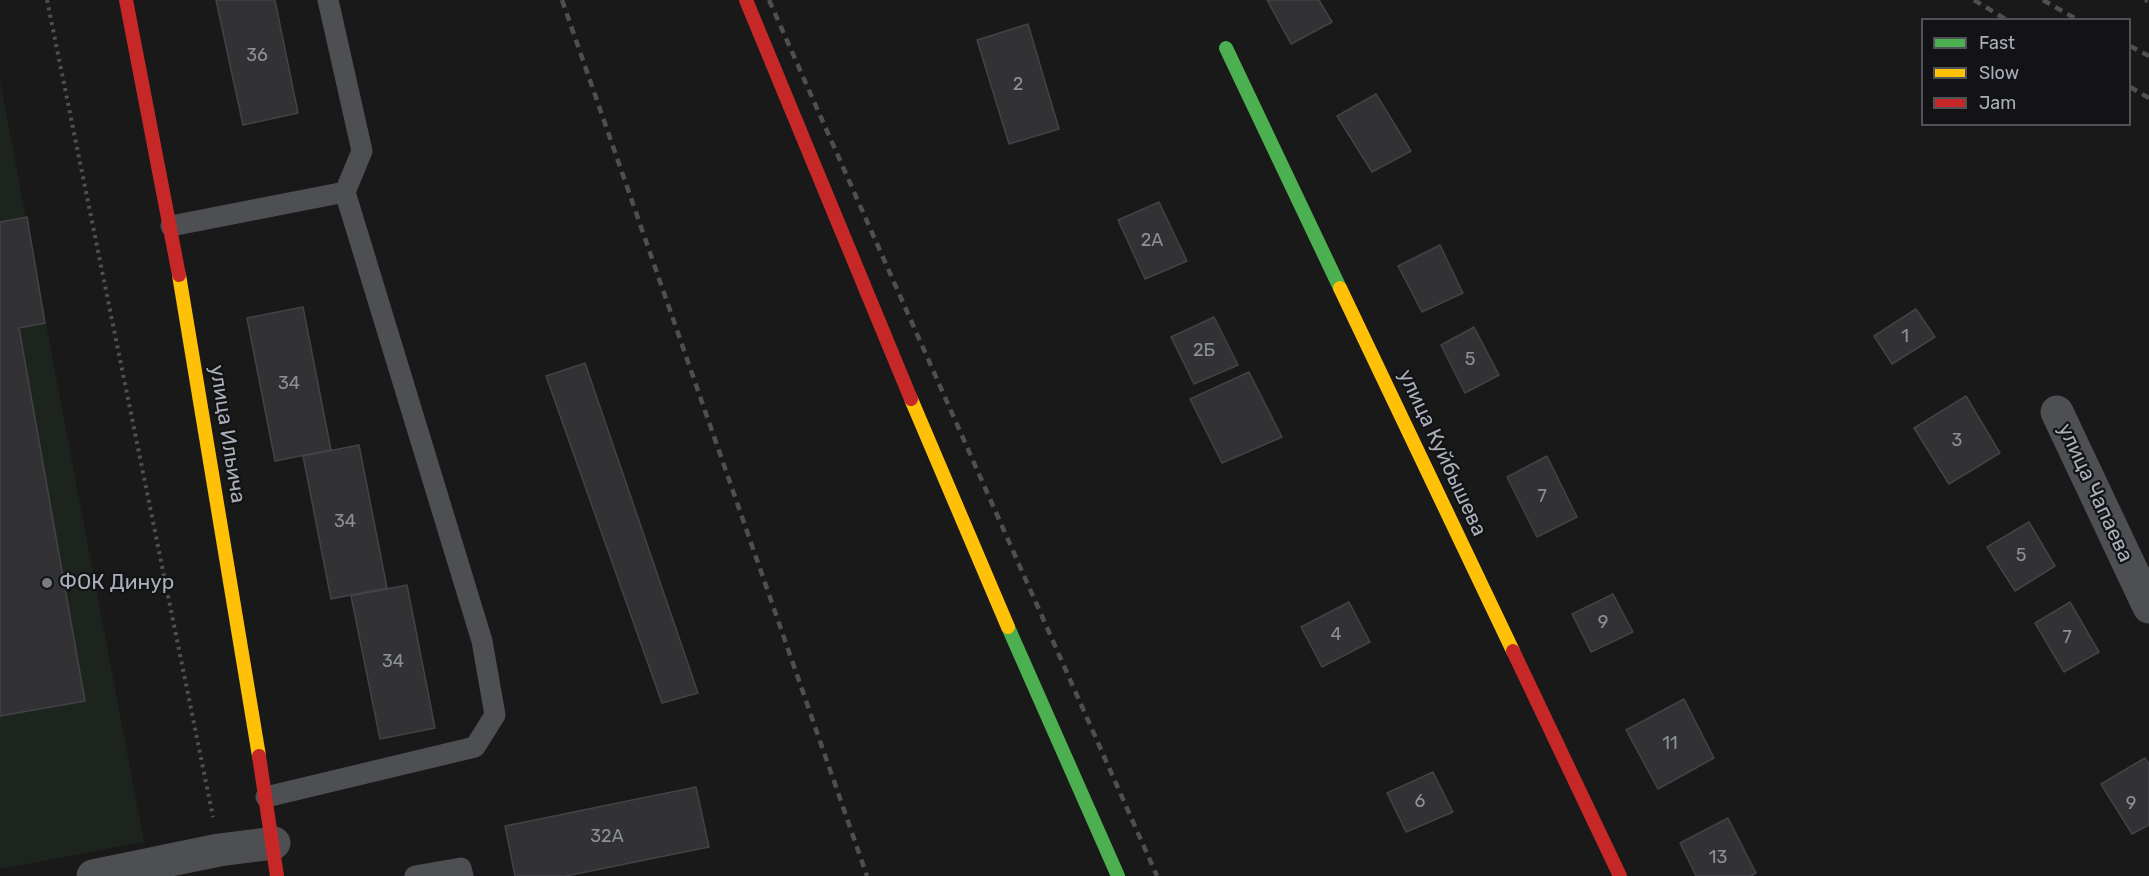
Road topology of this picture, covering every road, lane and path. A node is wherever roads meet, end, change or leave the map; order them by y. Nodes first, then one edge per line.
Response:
1 (47, 0) edge
2 (126, 0) edge
3 (328, 0) edge
4 (746, 0) edge
5 (1226, 48) dead end
6 (345, 192) junction
7 (171, 226) junction
8 (2057, 412) dead end
9 (2149, 607) edge
10 (266, 797) junction
11 (274, 843) junction
12 (219, 850) junction
13 (93, 876) edge
14 (277, 876) edge
15 (415, 876) edge
16 (463, 876) edge
17 (1118, 876) edge
18 (1620, 876) edge

1 - 12 path
2 - 7 street, улица Ильича
3 - 6 lane
4 - 17 street
5 - 18 street, улица Куйбышева
6 - 7 lane
6 - 10 lane
7 - 10 street, улица Ильича
8 - 9 street, улица Чапаева
10 - 11 street, улица Ильича
11 - 12 street
11 - 14 street, улица Ильича
12 - 13 street
15 - 16 lane

